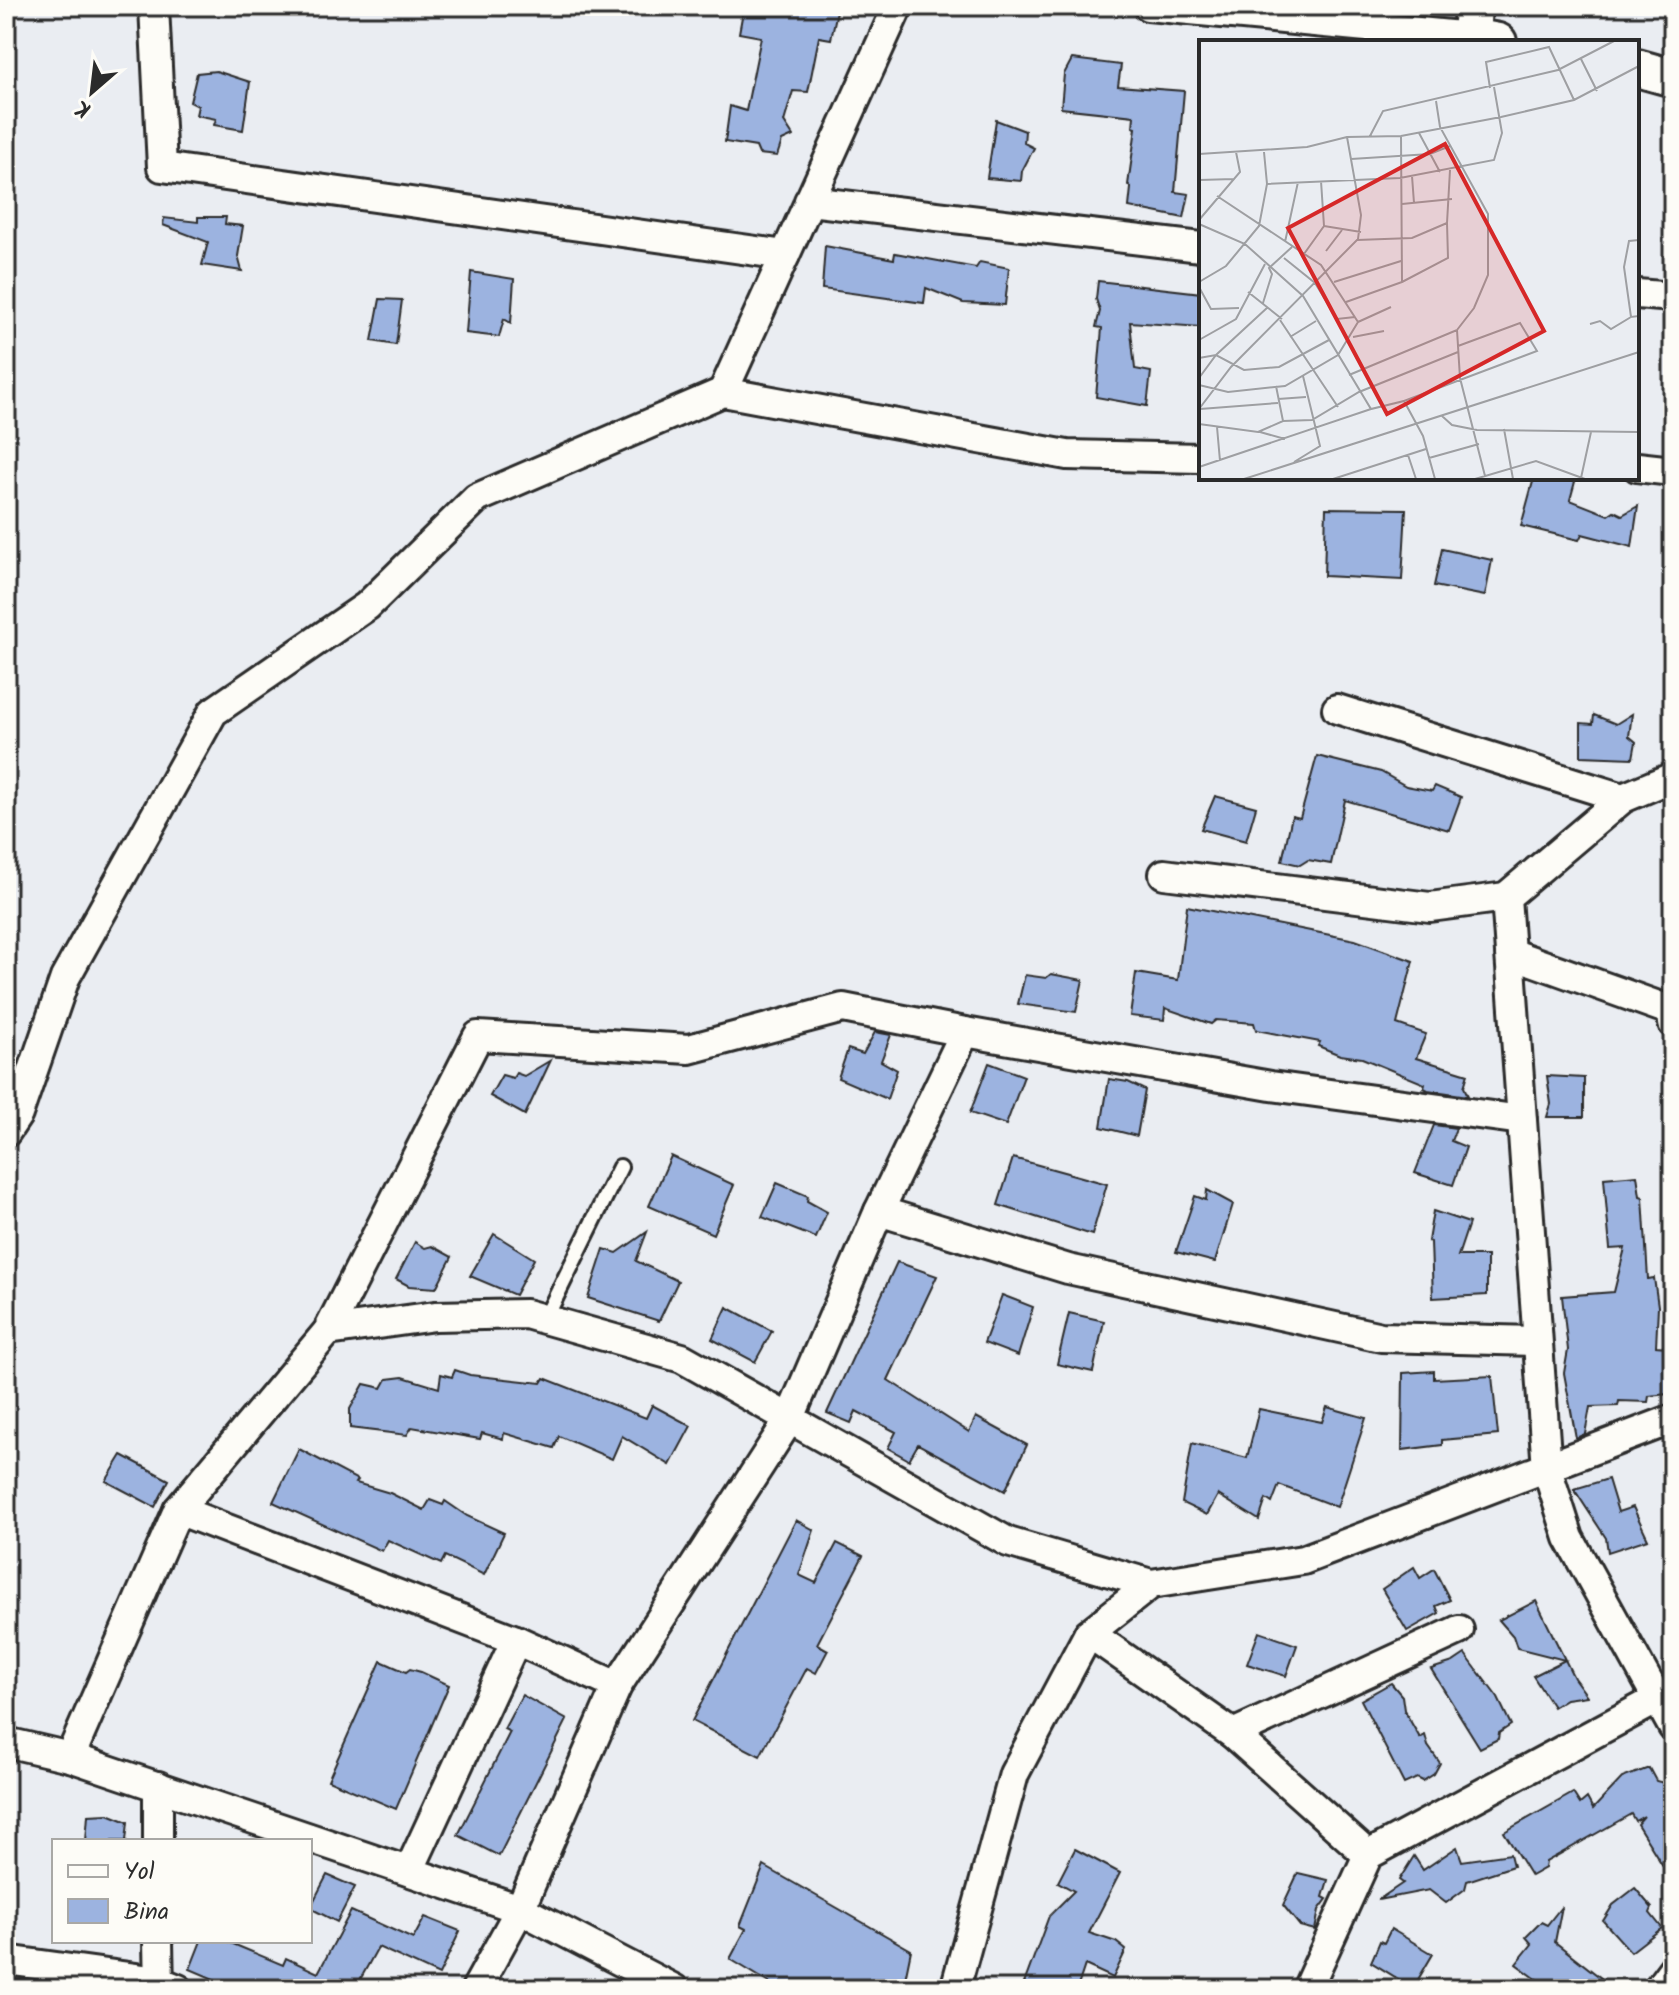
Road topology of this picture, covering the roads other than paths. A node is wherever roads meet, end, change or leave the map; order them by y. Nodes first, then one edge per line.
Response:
1 (154, 6) edge
2 (898, 6) edge
3 (1148, 6) edge
4 (1481, 28) edge
5 (1639, 69) edge
6 (1673, 78) edge
7 (809, 201) junction
8 (1199, 247) edge
9 (785, 255) junction
10 (1639, 294) edge
11 (1673, 297) edge
12 (723, 392) junction
13 (1199, 458) edge
14 (1639, 467) edge
15 (1673, 471) edge
16 (1337, 709) dead end
17 (1673, 777) edge
18 (1623, 798) junction
19 (1164, 874) dead end
20 (1506, 897) junction
21 (1510, 953) junction
22 (1673, 1023) edge
23 (965, 1032) junction
24 (1522, 1120) junction
25 (6, 1132) edge
26 (620, 1167) dead end
27 (879, 1211) junction
28 (545, 1319) junction
29 (328, 1331) junction
30 (1537, 1341) junction
31 (1673, 1419) edge
32 (789, 1420) junction
33 (1547, 1469) junction
34 (178, 1510) junction
35 (1151, 1584) junction
36 (1459, 1630) dead end
37 (1089, 1633) junction
38 (516, 1640) junction
39 (617, 1686) junction
40 (1656, 1700) junction
41 (1673, 1727) edge
42 (1233, 1734) junction
43 (6, 1742) edge
44 (70, 1757) junction
45 (158, 1786) junction
46 (158, 1839) edge
47 (1368, 1855) junction
48 (409, 1871) junction
49 (520, 1909) junction
50 (158, 1943) edge
51 (6, 1960) edge
52 (1673, 1969) edge
53 (165, 1986) edge
54 (476, 1989) edge
55 (674, 1989) edge
56 (955, 1989) edge
57 (1307, 1989) edge
58 (1658, 1989) edge

1 - 9 street
2 - 7 street
3 - 4 street
5 - 6 street
7 - 8 street
7 - 9 street
9 - 12 street
10 - 11 street
12 - 13 street
12 - 25 street
14 - 15 street
16 - 18 street
17 - 18 street
18 - 20 street
19 - 20 street
20 - 21 street
21 - 22 street
21 - 24 street
23 - 24 street
23 - 27 street
23 - 29 street
24 - 30 street
26 - 28 lane
27 - 30 street
27 - 32 street
28 - 29 street
28 - 32 street
29 - 34 street
30 - 33 street
31 - 33 street
32 - 35 street
32 - 39 street
33 - 35 street
33 - 40 street
34 - 38 street
34 - 44 street
35 - 37 street
36 - 42 street
37 - 42 street
37 - 56 street
38 - 39 street
38 - 48 street
39 - 49 street
40 - 41 street
40 - 47 street
42 - 47 street
43 - 44 street
44 - 45 street
45 - 46 street
45 - 48 street
47 - 57 street
48 - 49 street
49 - 54 street
49 - 55 street
50 - 53 street
51 - 53 street
52 - 58 street

